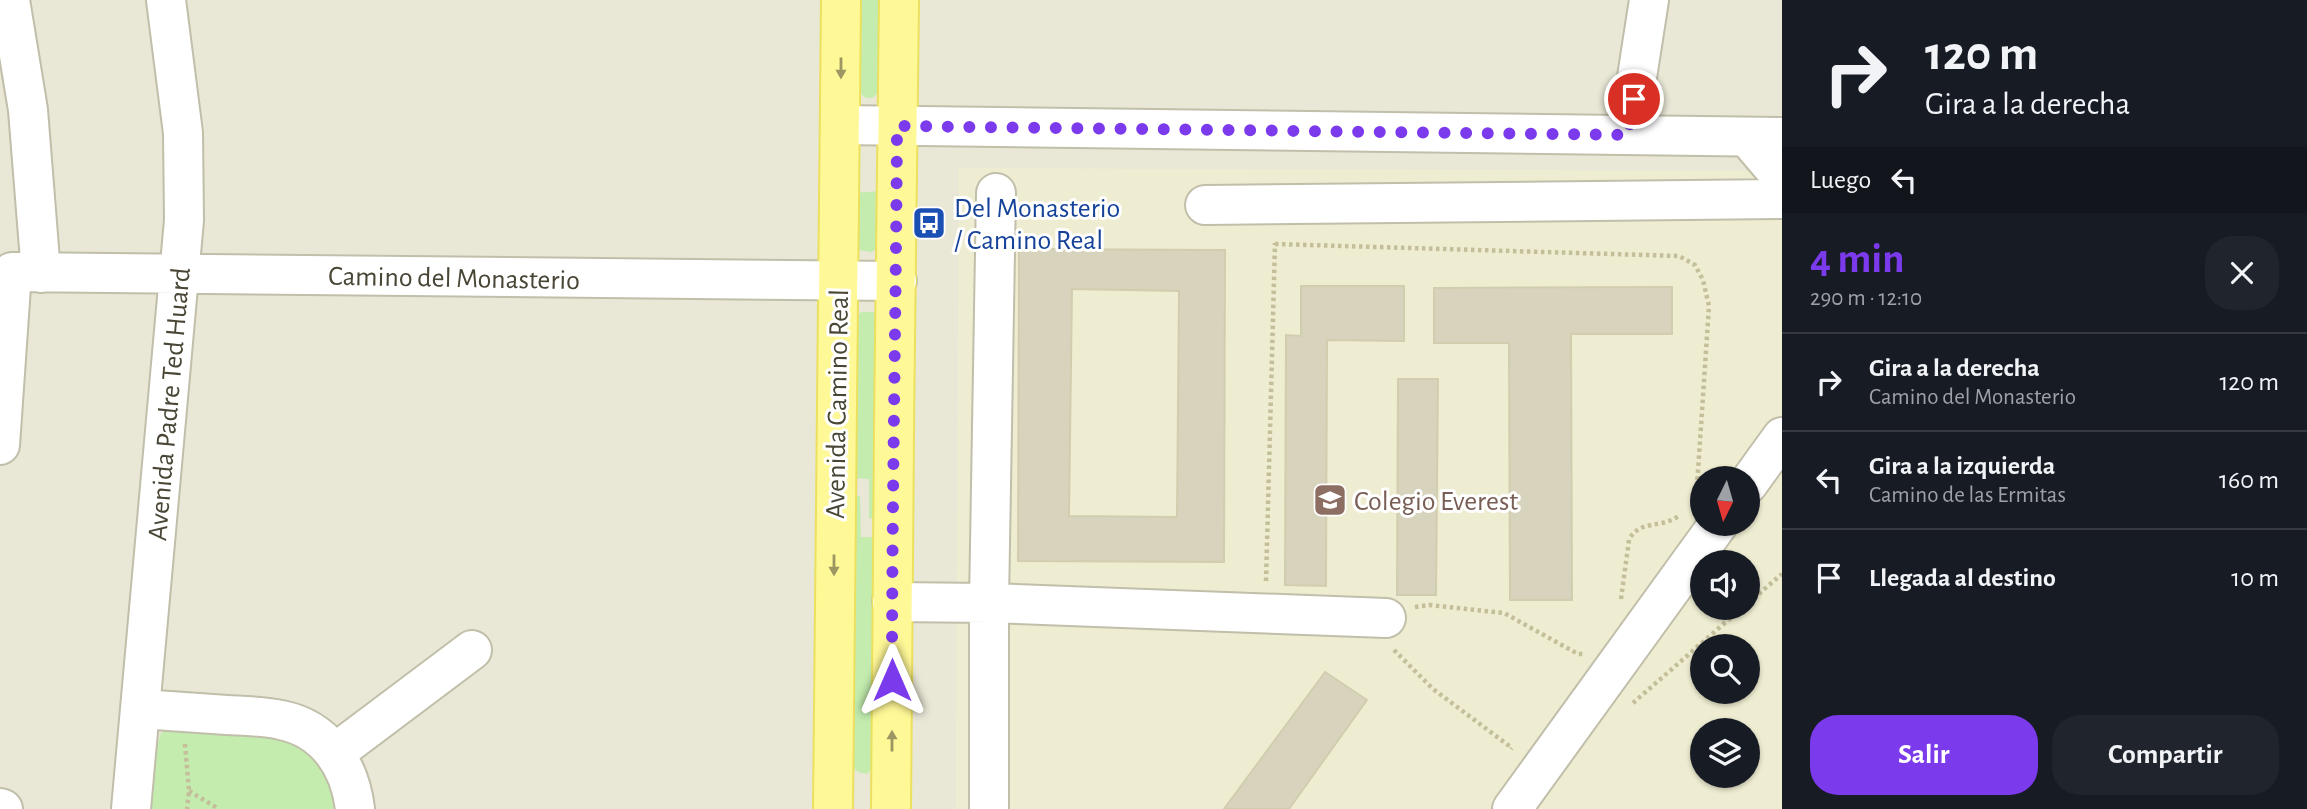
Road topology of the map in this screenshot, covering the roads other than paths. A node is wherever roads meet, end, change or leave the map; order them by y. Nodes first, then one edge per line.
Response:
1 (10, 0) edge
2 (166, 0) edge
3 (841, 0) edge
4 (899, 0) edge
5 (1649, 0) edge
6 (840, 125) junction
7 (897, 126) junction
8 (1628, 135) junction
9 (1764, 137) edge
10 (1782, 178) edge
11 (996, 192) dead end
12 (1782, 199) edge
13 (1205, 205) dead end
14 (27, 273) junction
15 (180, 274) junction
16 (837, 280) junction
17 (897, 281) junction
18 (1782, 437) edge
19 (0, 445) edge
20 (1760, 467) edge
21 (1690, 535) edge
22 (892, 602) junction
23 (989, 603) junction
24 (1386, 618) road end
25 (472, 650) dead end
26 (141, 709) junction
27 (335, 753) junction
28 (131, 809) edge
29 (355, 809) edge
30 (833, 809) edge
31 (891, 809) edge
32 (989, 809) edge
33 (1512, 809) edge

1 - 14 street
2 - 15 street, Avenida Padre Ted Huard
3 -> 6 main road, Avenida Camino Real
4 - 7 main road, Avenida Camino Real
5 - 8 street
6 - 7 street
6 - 16 main road, Avenida Camino Real
7 - 8 street
7 - 17 main road, Avenida Camino Real
8 - 9 street
9 - 10 street
11 - 23 street
12 - 13 street
14 - 15 street, Camino del Monasterio
14 - 19 street
15 - 16 street, Camino del Monasterio
15 - 26 street, Avenida Padre Ted Huard
16 - 17 street, Camino del Monasterio
16 -> 30 main road, Avenida Camino Real
17 - 22 main road, Avenida Camino Real
18 - 20 street
21 - 33 street
22 - 23 street
31 -> 22 main road, Avenida Camino Real
23 - 24 street
23 - 32 street
25 - 27 street
26 - 27 street
26 - 28 street, Avenida Padre Ted Huard
27 - 29 street

